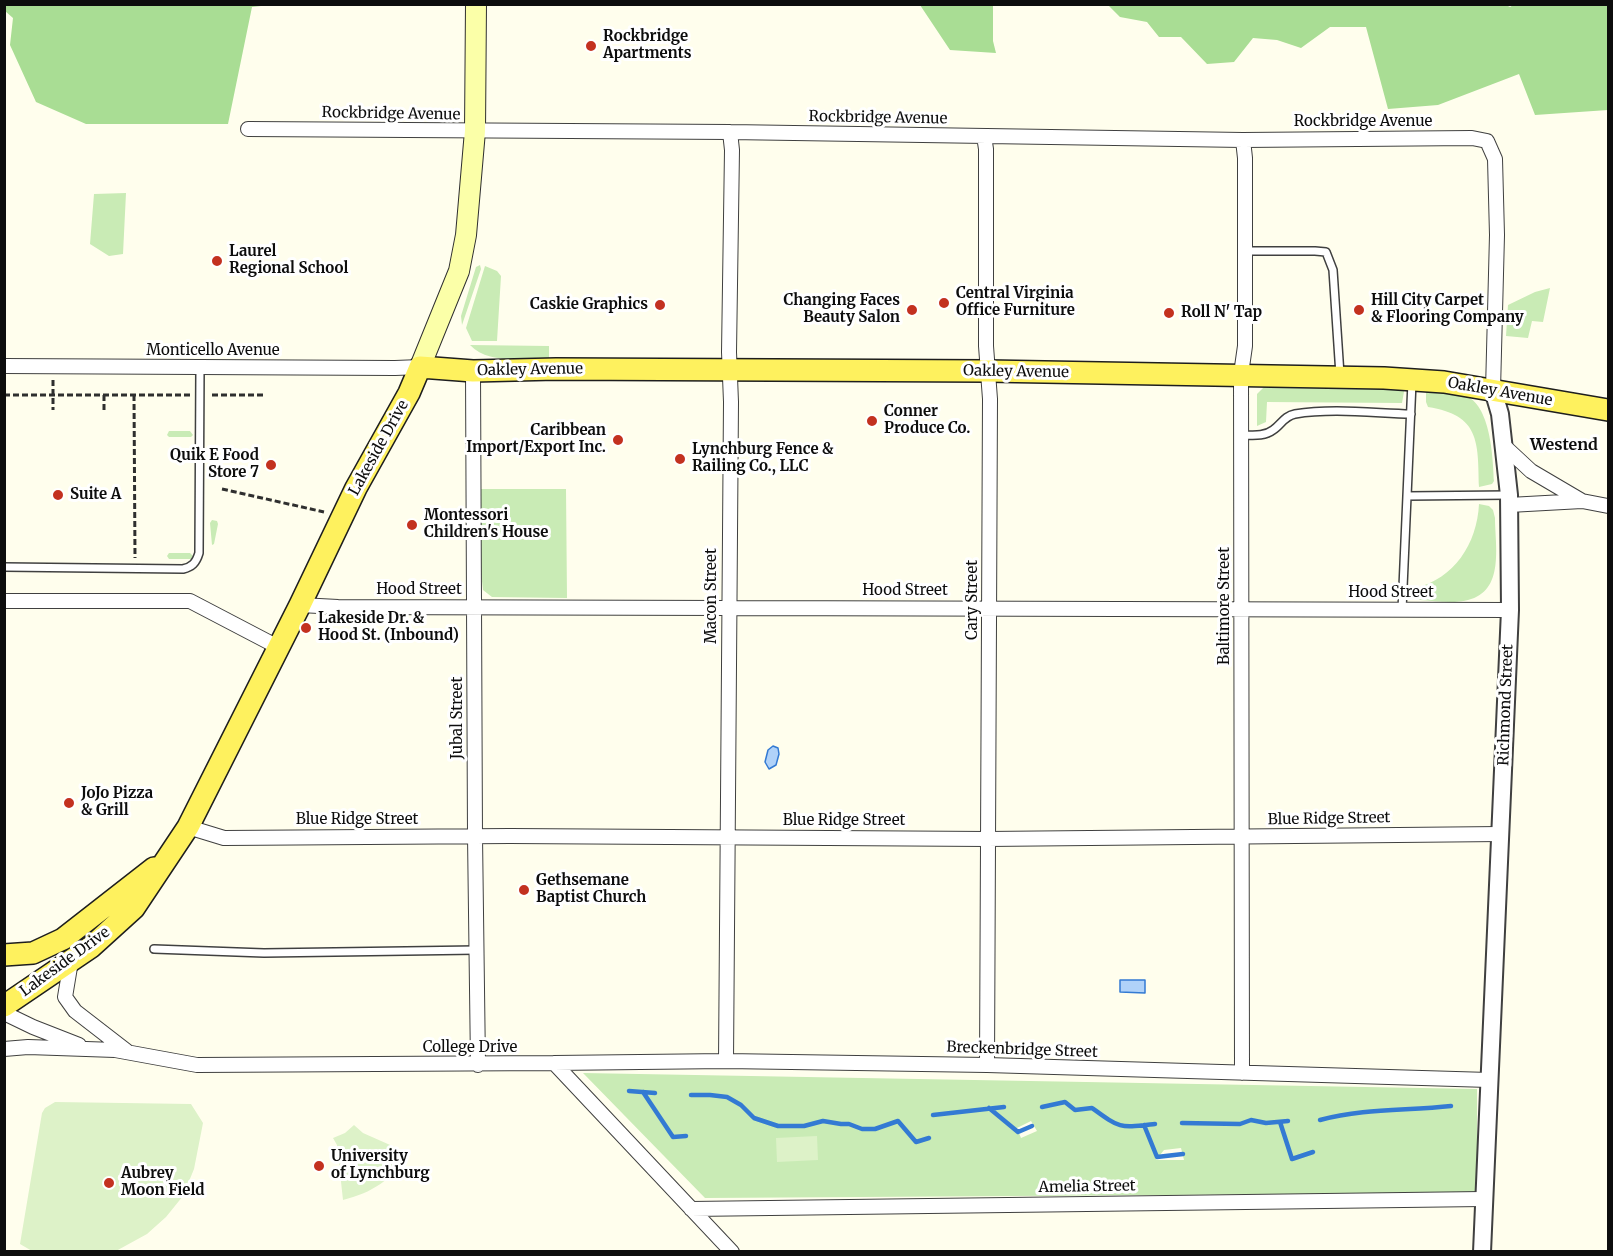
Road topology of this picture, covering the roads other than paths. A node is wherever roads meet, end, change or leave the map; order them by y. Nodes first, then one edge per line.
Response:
1 (476, 4) edge
2 (248, 129) dead end
3 (475, 131) junction
4 (730, 132) junction
5 (984, 136) junction
6 (1243, 140) junction
7 (1495, 159) joint
8 (1244, 251) junction
9 (4, 366) edge
10 (200, 367) junction
11 (420, 367) junction
12 (473, 371) junction
13 (730, 371) junction
14 (988, 371) junction
15 (1241, 374) junction
16 (1340, 377) junction
17 (1412, 380) junction
18 (1493, 390) junction
19 (1608, 410) edge
20 (1411, 414) junction
21 (1241, 435) junction
22 (1503, 445) junction
23 (1407, 496) junction
24 (1509, 500) junction
25 (1582, 501) junction
26 (1608, 506) edge
27 (4, 567) edge
28 (4, 601) edge
29 (300, 605) junction
30 (728, 606) junction
31 (475, 607) junction
32 (989, 607) junction
33 (1241, 609) junction
34 (1402, 610) junction
35 (1510, 610) junction
36 (278, 647) junction
37 (188, 827) junction
38 (1501, 834) junction
39 (475, 836) junction
40 (1241, 836) junction
41 (728, 837) junction
42 (987, 839) junction
43 (166, 859) junction
44 (154, 949) dead end
45 (477, 951) junction
46 (4, 955) edge
47 (71, 961) junction
48 (4, 1006) edge
49 (4, 1013) edge
50 (90, 1048) junction
51 (4, 1049) edge
52 (129, 1053) junction
53 (726, 1061) junction
54 (554, 1064) junction
55 (478, 1065) junction
56 (987, 1065) junction
57 (1242, 1073) junction
58 (1489, 1080) junction
59 (1483, 1199) junction
60 (691, 1209) junction
61 (732, 1251) edge
62 (1482, 1251) edge

1 - 3 main road, Lakeside Drive
2 - 3 street, Rockbridge Avenue
3 - 4 street, Rockbridge Avenue
3 - 11 main road, Lakeside Drive
4 - 5 street, Rockbridge Avenue
4 - 13 street, Macon Street
5 - 6 street, Rockbridge Avenue
5 - 14 street, Cary Street
6 - 7 street, Rockbridge Avenue
6 - 8 street, Baltimore Street
7 - 18 street, Richmond Street
8 - 15 street, Baltimore Street
8 - 16 lane
9 - 10 street, Monticello Avenue
10 - 11 street, Monticello Avenue
10 - 27 lane
11 - 12 main road, Oakley Avenue
11 - 29 main road, Lakeside Drive
12 - 13 main road, Oakley Avenue
12 - 31 street, Jubal Street
13 - 14 main road, Oakley Avenue
13 - 30 street, Macon Street
14 - 15 main road, Oakley Avenue
14 - 32 street, Cary Street
15 - 16 main road, Oakley Avenue
15 - 21 street, Baltimore Street
16 - 17 main road, Oakley Avenue
17 - 18 main road, Oakley Avenue
17 - 20 lane
18 - 19 main road, Oakley Avenue
18 - 22 street, Richmond Street
20 - 21 lane
20 - 23 lane
21 - 33 street, Baltimore Street
22 - 24 street, Richmond Street
22 - 25 street
23 - 24 lane
23 - 34 lane
24 - 25 street
24 - 35 street, Richmond Street
25 - 26 street
28 - 36 street
29 - 31 street, Hood Street
29 - 36 main road, Lakeside Drive
30 - 31 street, Hood Street
30 - 32 street, Hood Street
30 - 41 street, Macon Street
31 - 39 street, Jubal Street
32 - 33 street, Hood Street
32 - 42 street, Cary Street
33 - 34 street, Hood Street
33 - 40 street, Baltimore Street
34 - 35 street, Hood Street
35 - 38 street, Richmond Street
36 - 37 main road, Lakeside Drive
37 - 39 street, Blue Ridge Street
37 - 43 main road, Lakeside Drive
38 - 40 street, Blue Ridge Street
38 - 58 street, Richmond Street
39 - 41 street, Blue Ridge Street
39 - 45 street, Jubal Street
40 - 42 street, Blue Ridge Street
40 - 57 street, Baltimore Street
41 - 42 street, Blue Ridge Street
41 - 53 street, Macon Street
42 - 56 street, Cary Street
43 - 46 main road, Lakeside Drive
43 - 47 main road, Lakeside Drive
44 - 45 lane
45 - 55 street, Jubal Street
47 - 48 main road, Lakeside Drive
47 - 52 street, College Drive
49 - 50 street, College Drive
50 - 51 street, College Drive
50 - 52 street, College Drive
52 - 55 street, College Drive
53 - 54 street, Breckenbridge Street
53 - 56 street, Breckenbridge Street
54 - 55 street, College Drive
54 - 60 street
56 - 57 street, Breckenbridge Street
57 - 58 street, Breckenbridge Street
58 - 59 street, Richmond Street
59 - 60 street, Amelia Street
59 - 62 street, Richmond Street
60 - 61 street

